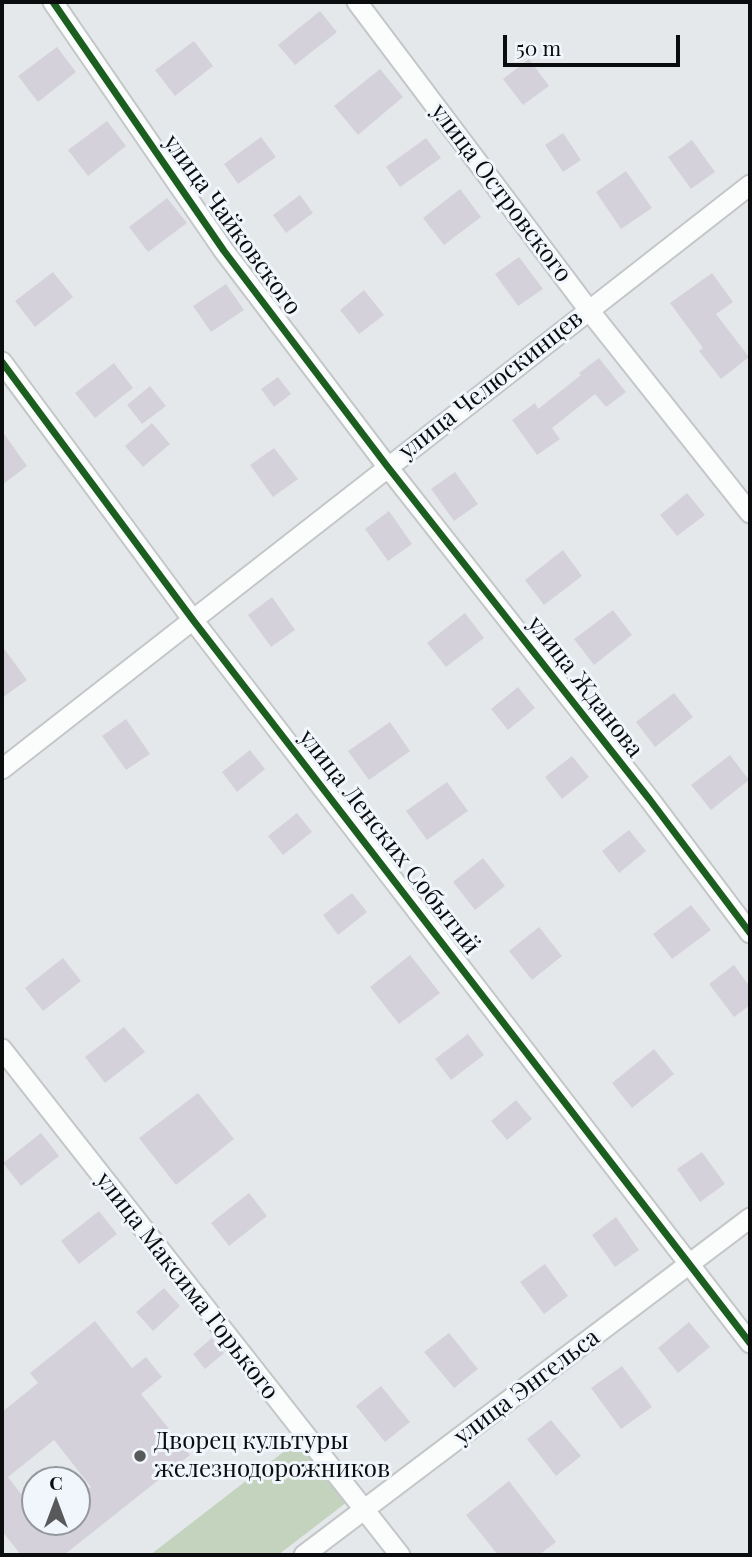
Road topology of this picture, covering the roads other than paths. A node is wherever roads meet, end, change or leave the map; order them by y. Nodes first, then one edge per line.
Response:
1 (53, 2) edge
2 (357, 2) edge
3 (750, 185) edge
4 (588, 309) junction
5 (2, 362) edge
6 (387, 466) junction
7 (750, 513) edge
8 (193, 620) junction
9 (2, 769) edge
10 (750, 933) edge
11 (2, 1049) edge
12 (750, 1219) edge
13 (689, 1264) junction
14 (750, 1343) edge
15 (363, 1510) junction
16 (304, 1555) edge
17 (400, 1555) edge

1 - 6 street, улица Чайковского
2 - 4 street, улица Островского
3 - 4 street, улица Челюскинцев
4 - 6 street, улица Челюскинцев
4 - 7 street, улица Островского
5 - 8 street, улица Ленских Событий
6 - 8 street, улица Челюскинцев
6 - 10 street, улица Жданова
8 - 9 street, улица Челюскинцев
8 - 13 street, улица Ленских Событий
11 - 15 street, улица Максима Горького
12 - 13 street, улица Энгельса
13 - 14 street, улица Ленских Событий
13 - 15 street, улица Энгельса
15 - 16 street, улица Энгельса
15 - 17 street, улица Максима Горького

